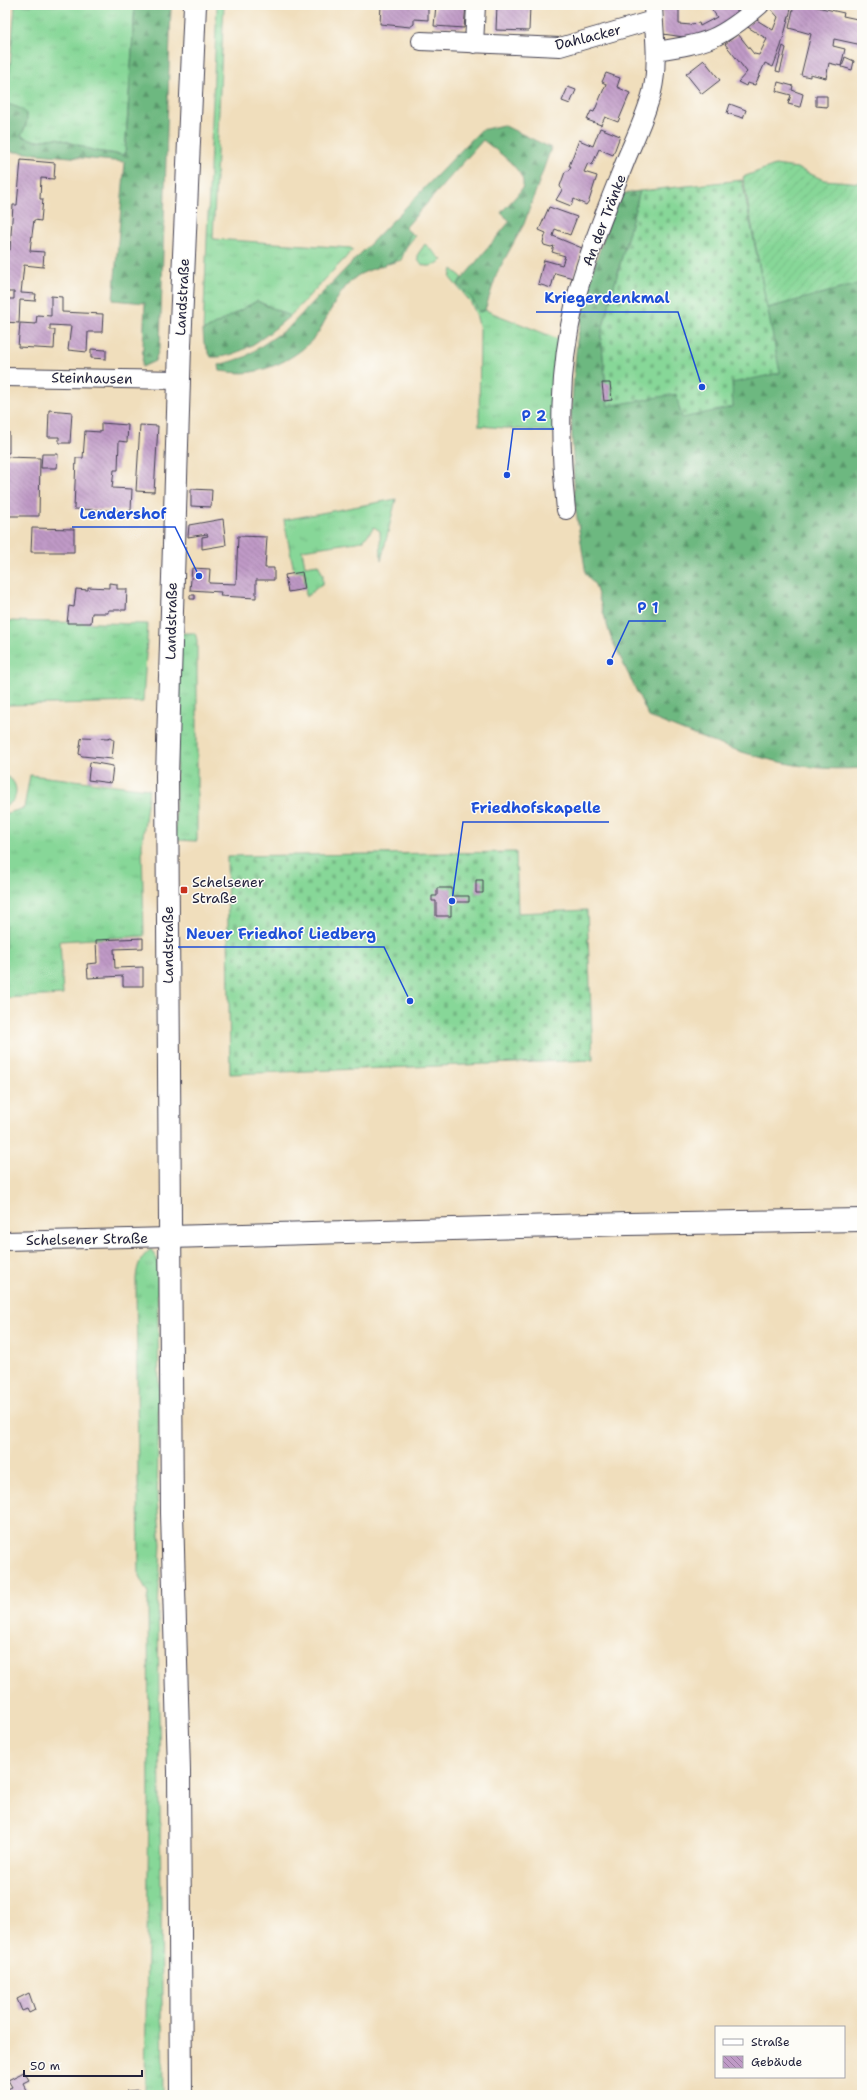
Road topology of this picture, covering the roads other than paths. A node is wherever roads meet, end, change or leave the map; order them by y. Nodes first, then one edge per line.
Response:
1 (195, 5) edge
2 (476, 5) edge
3 (760, 5) edge
4 (653, 12) edge
5 (421, 41) dead end
6 (474, 44) junction
7 (656, 51) junction
8 (5, 377) edge
9 (179, 380) junction
10 (566, 510) dead end
11 (862, 1220) edge
12 (170, 1237) junction
13 (5, 1241) edge
14 (181, 2095) edge

1 - 9 main road, Landstraße
2 - 6 street
3 - 7 street
4 - 6 street, Dahlacker
4 - 7 street, An der Tränke
5 - 6 street, Dahlacker
7 - 10 street, An der Tränke
8 - 9 street, Steinhausen
9 - 12 main road, Landstraße
11 - 12 main road
12 - 13 street, Schelsener Straße
12 - 14 main road, Landstraße

